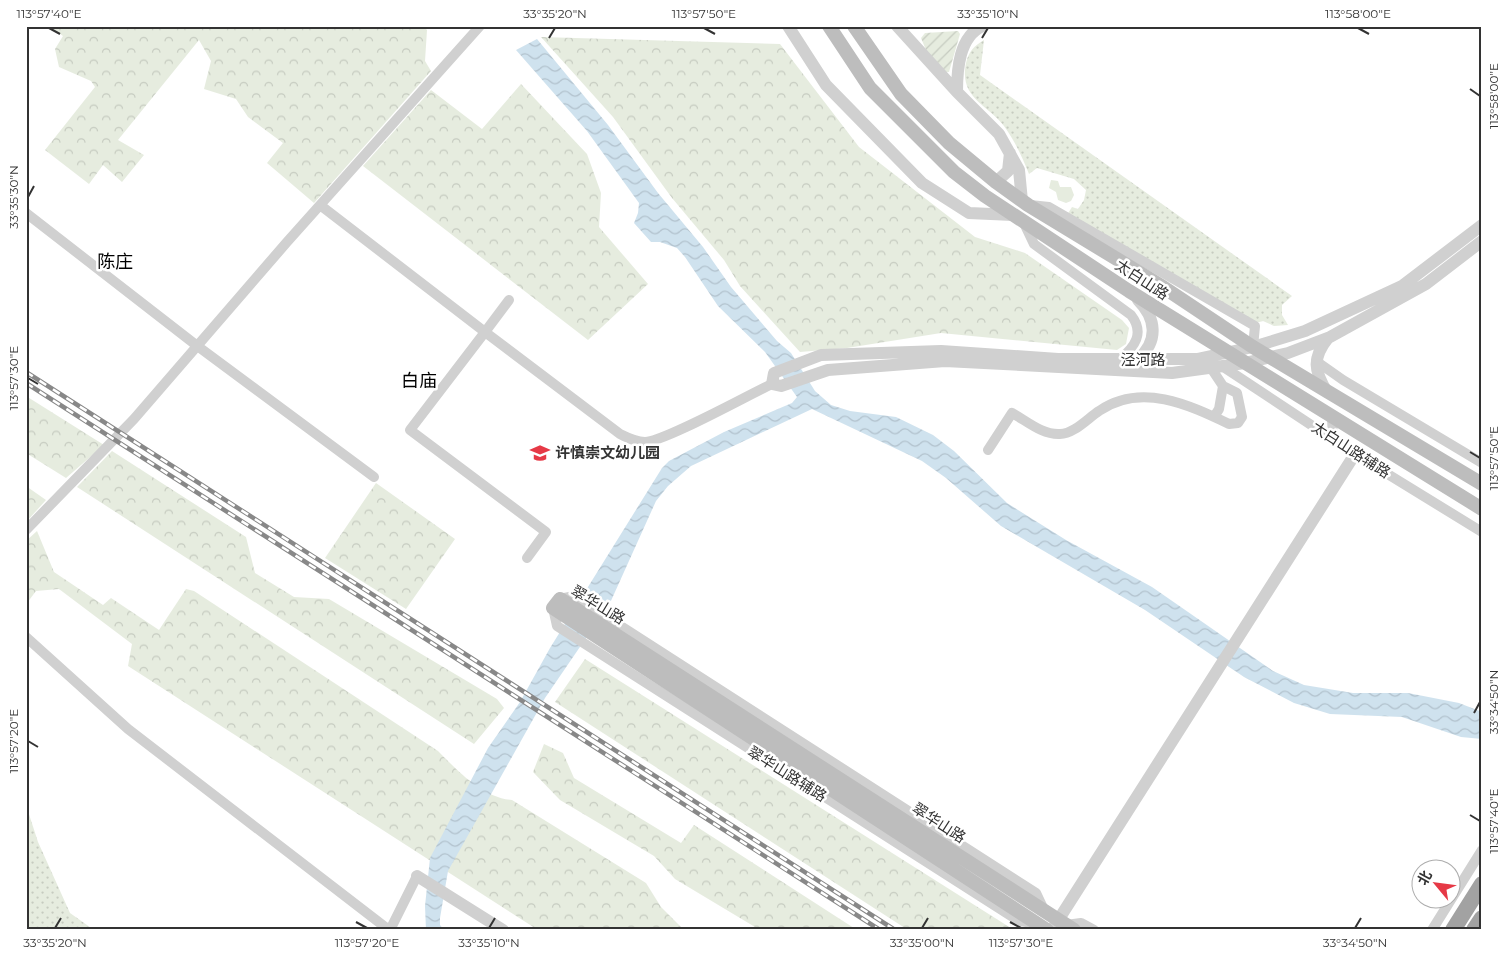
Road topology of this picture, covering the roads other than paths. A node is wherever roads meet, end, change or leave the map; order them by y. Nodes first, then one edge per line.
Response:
1 (480, 26) edge
2 (788, 26) edge
3 (829, 26) edge
4 (854, 26) edge
5 (897, 26) edge
6 (983, 26) edge
7 (957, 92) junction
8 (1010, 153) junction
9 (996, 182) junction
10 (1025, 203) junction
11 (320, 205) junction
12 (26, 212) edge
13 (1018, 219) junction
14 (1482, 226) edge
15 (1482, 242) edge
16 (1129, 291) junction
17 (509, 300) dead end
18 (485, 332) junction
19 (1330, 337) junction
20 (196, 345) junction
21 (1253, 347) junction
22 (1226, 352) junction
23 (1270, 358) junction
24 (1138, 359) junction
25 (1119, 360) junction
26 (1316, 361) junction
27 (1245, 363) junction
28 (1217, 367) junction
29 (775, 381) junction
30 (1224, 386) junction
31 (1328, 394) junction
32 (1373, 398) junction
33 (1351, 408) junction
34 (1214, 417) junction
35 (1332, 418) junction
36 (1333, 439) junction
37 (988, 450) dead end
38 (1355, 454) junction
39 (1482, 463) edge
40 (374, 477) dead end
41 (1482, 484) edge
42 (1482, 509) edge
43 (26, 530) edge
44 (1482, 532) edge
45 (527, 558) dead end
46 (563, 608) joint
47 (606, 636) junction
48 (26, 637) edge
49 (1482, 850) edge
50 (419, 877) joint
51 (1482, 884) edge
52 (1041, 926) edge
53 (1062, 926) edge
54 (390, 930) edge
55 (503, 930) edge
56 (1094, 930) edge
57 (1432, 930) edge
58 (1453, 930) edge

1 - 11 street
2 - 13 street
3 - 13 main road, 太白山路
4 - 9 main road, 太白山路
5 - 7 street
6 - 7 street
7 - 8 street
8 - 9 street
8 - 10 street
9 - 10 main road, 太白山路
10 - 21 main road, 太白山路
10 - 21 street
11 - 18 street
11 - 20 street
12 - 20 street
13 - 16 main road, 太白山路
13 - 25 street
14 - 21 street, 泾河路
15 - 19 street, 泾河路
16 - 22 main road, 太白山路
16 - 24 street
17 - 18 street
18 - 29 street
18 - 45 street
19 - 23 street, 泾河路
19 - 26 street
20 - 40 street
20 - 43 street
21 - 22 street, 泾河路
21 - 23 main road, 太白山路
22 - 24 street, 泾河路
22 - 27 main road, 太白山路
23 - 27 street, 泾河路
23 - 31 main road, 太白山路
24 - 25 street, 泾河路
25 - 29 street, 泾河路
26 - 31 street
26 - 32 street
27 - 28 street, 泾河路
27 - 35 main road, 太白山路
28 - 29 street, 泾河路
28 - 30 street
28 - 36 street, 太白山路辅路
30 - 34 street
30 - 34 street
31 - 33 main road, 太白山路
32 - 33 street
32 - 39 street
33 - 41 main road, 太白山路
34 - 37 street
35 - 36 street
35 - 42 main road, 太白山路
36 - 38 street, 太白山路辅路
38 - 44 street, 太白山路辅路
38 - 53 street
46 - 47 main road, 翠华山路
46 - 47 street
47 - 52 main road, 翠华山路
47 - 53 main road, 翠华山路
48 - 54 street
49 - 57 street
50 - 54 street
50 - 55 street
51 - 58 highway
53 - 56 street

